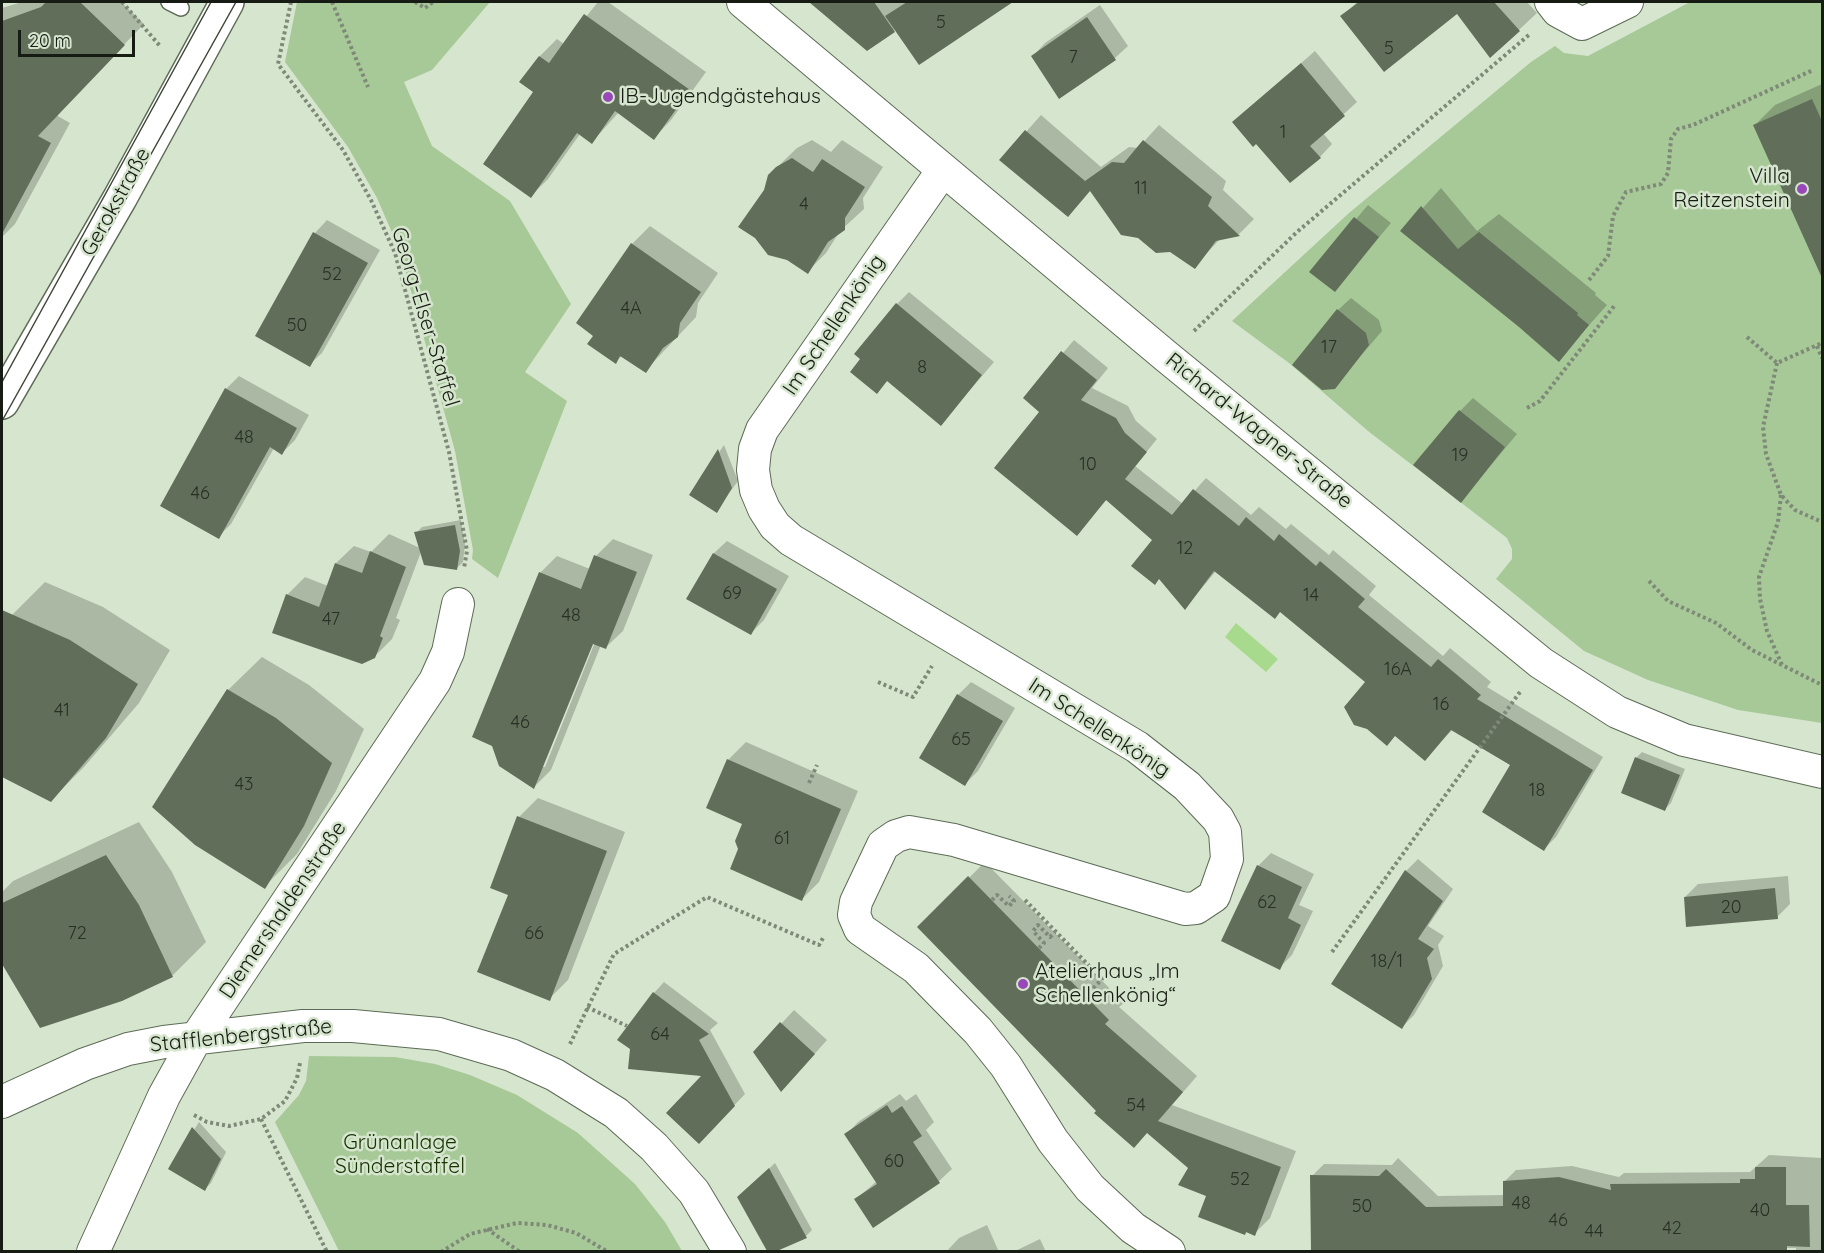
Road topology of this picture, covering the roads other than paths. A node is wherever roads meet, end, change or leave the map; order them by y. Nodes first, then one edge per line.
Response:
1 (227, 2) edge
2 (742, 2) edge
3 (1551, 2) edge
4 (1627, 2) edge
5 (943, 170) junction
6 (2, 402) edge
7 (458, 604) dead end
8 (1822, 772) edge
9 (195, 1040) junction
10 (2, 1102) edge
11 (96, 1244) edge
12 (730, 1251) edge
13 (1169, 1251) edge

1 - 6 street, Gerokstraße
2 - 5 street, Richard-Wagner-Straße
3 - 4 street
5 - 8 street, Richard-Wagner-Straße
5 - 13 street, Im Schellenkönig
7 - 9 street, Diemershaldenstraße
9 - 10 street, Stafflenbergstraße
9 - 11 street, Diemershaldenstraße
9 - 12 street, Stafflenbergstraße

